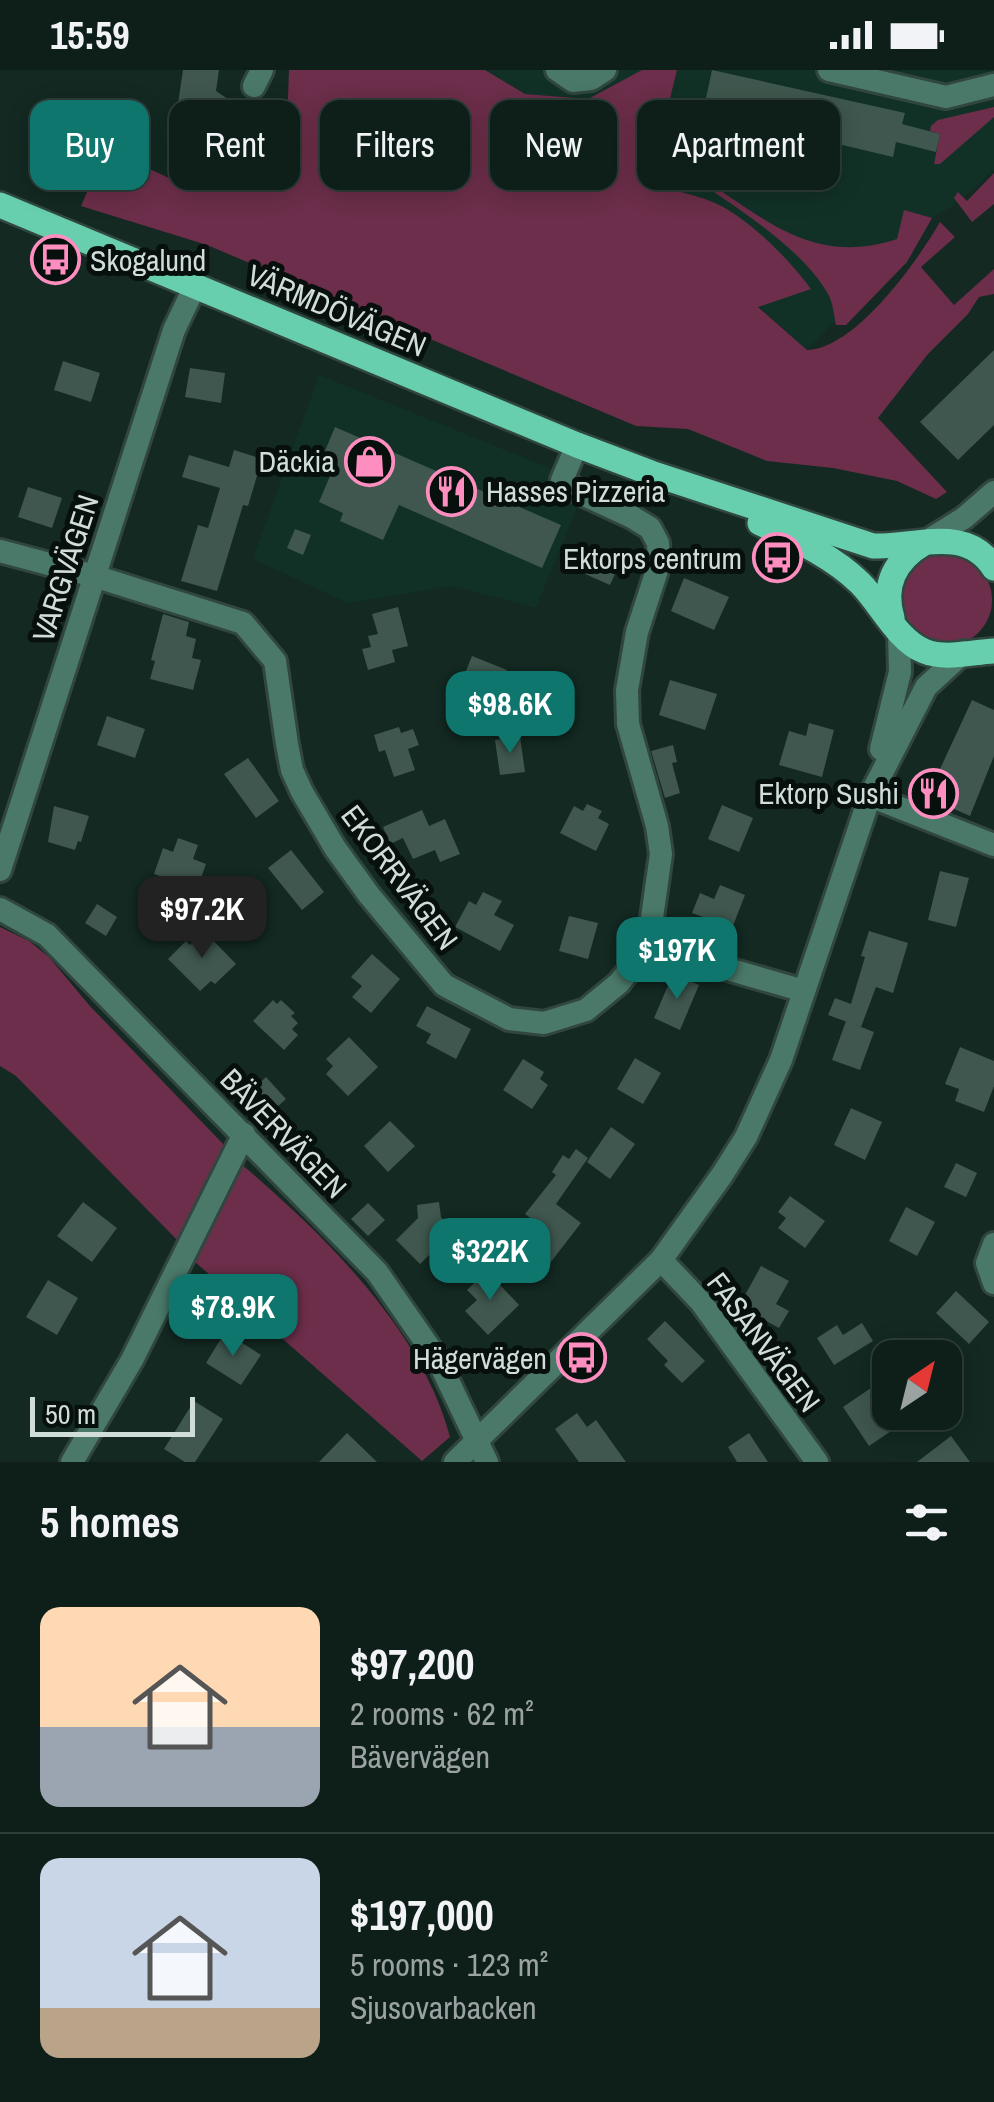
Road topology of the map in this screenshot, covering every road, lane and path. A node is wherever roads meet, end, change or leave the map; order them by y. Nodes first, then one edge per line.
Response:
1 (557, 70) edge
2 (605, 70) edge
3 (829, 70) edge
4 (994, 85) edge
5 (0, 206) edge
6 (196, 286) junction
7 (577, 445) junction
8 (651, 473) junction
9 (994, 492) edge
10 (924, 544) junction
11 (0, 551) edge
12 (994, 568) edge
13 (94, 576) junction
14 (896, 626) junction
15 (994, 626) edge
16 (994, 651) edge
17 (964, 652) junction
18 (870, 796) junction
19 (994, 845) edge
20 (0, 870) edge
21 (0, 909) edge
22 (648, 946) junction
23 (804, 991) junction
24 (244, 1134) junction
25 (994, 1244) edge
26 (661, 1260) junction
27 (994, 1283) edge
28 (482, 1451) edge
29 (72, 1462) edge
30 (455, 1462) edge
31 (816, 1462) edge

1 - 2 street
3 - 4 street
5 - 6 main road, VÄRMDÖVÄGEN
6 - 7 main road, VÄRMDÖVÄGEN
6 - 13 street, VARGVÄGEN
7 - 8 main road, VÄRMDÖVÄGEN
7 - 22 street
8 - 10 main road, VÄRMDÖVÄGEN
8 - 14 main road, VÄRMDÖVÄGEN
9 - 10 street
10 - 12 main road, VÄRMDÖVÄGEN
10 - 14 main road
11 - 13 street, EKORRVÄGEN
13 - 20 street, VARGVÄGEN
13 - 22 street, EKORRVÄGEN
14 - 17 main road, VÄRMDÖVÄGEN
14 - 18 street
15 - 17 main road
16 - 17 main road, VÄRMDÖVÄGEN
17 - 18 street
18 - 19 street
18 - 23 street
21 - 24 street, BÄVERVÄGEN
22 - 23 street
23 - 26 street
24 - 28 street, BÄVERVÄGEN
24 - 29 street
25 - 27 street
26 - 28 street
26 - 31 street, FASANVÄGEN
28 - 30 street

